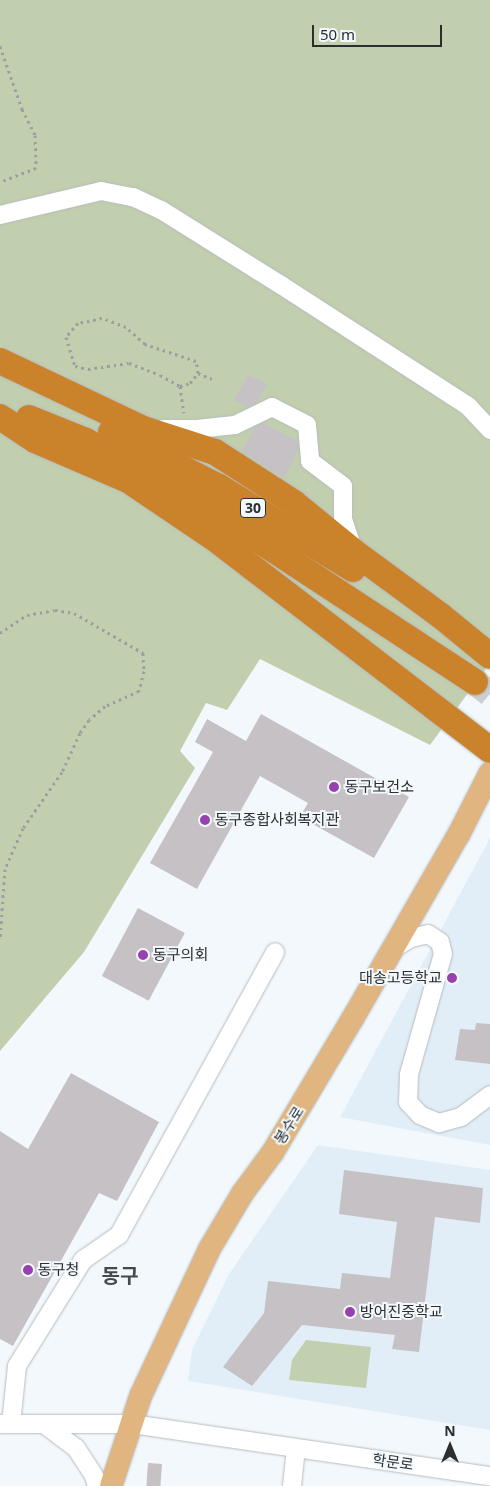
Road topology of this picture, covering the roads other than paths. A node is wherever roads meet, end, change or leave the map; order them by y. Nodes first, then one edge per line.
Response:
1 (0, 215) edge
2 (0, 361) edge
3 (0, 376) edge
4 (0, 406) edge
5 (0, 417) edge
6 (142, 429) junction
7 (490, 430) edge
8 (354, 552) junction
9 (441, 616) junction
10 (490, 632) edge
11 (490, 656) edge
12 (483, 675) edge
13 (490, 750) edge
14 (490, 773) edge
15 (394, 948) junction
16 (275, 952) dead end
17 (490, 1095) edge
18 (6, 1424) edge
19 (44, 1424) junction
20 (132, 1424) junction
21 (296, 1449) junction
22 (490, 1476) edge
23 (97, 1486) edge
24 (111, 1486) edge
25 (292, 1486) edge

1 - 7 street
2 - 6 highway
3 - 12 highway, 30
4 - 12 highway, 30
5 - 13 highway
6 - 8 highway
6 - 8 street
8 - 9 highway
9 - 10 highway
9 - 11 highway
14 - 15 main road, 봉수로
15 - 17 street
15 - 20 main road, 봉수로
16 - 18 street
18 - 19 street, 학문로
19 - 20 street, 학문로
19 - 23 street
20 - 21 street, 학문로
20 - 24 main road, 봉수로
21 - 22 street, 학문로
21 - 25 street

